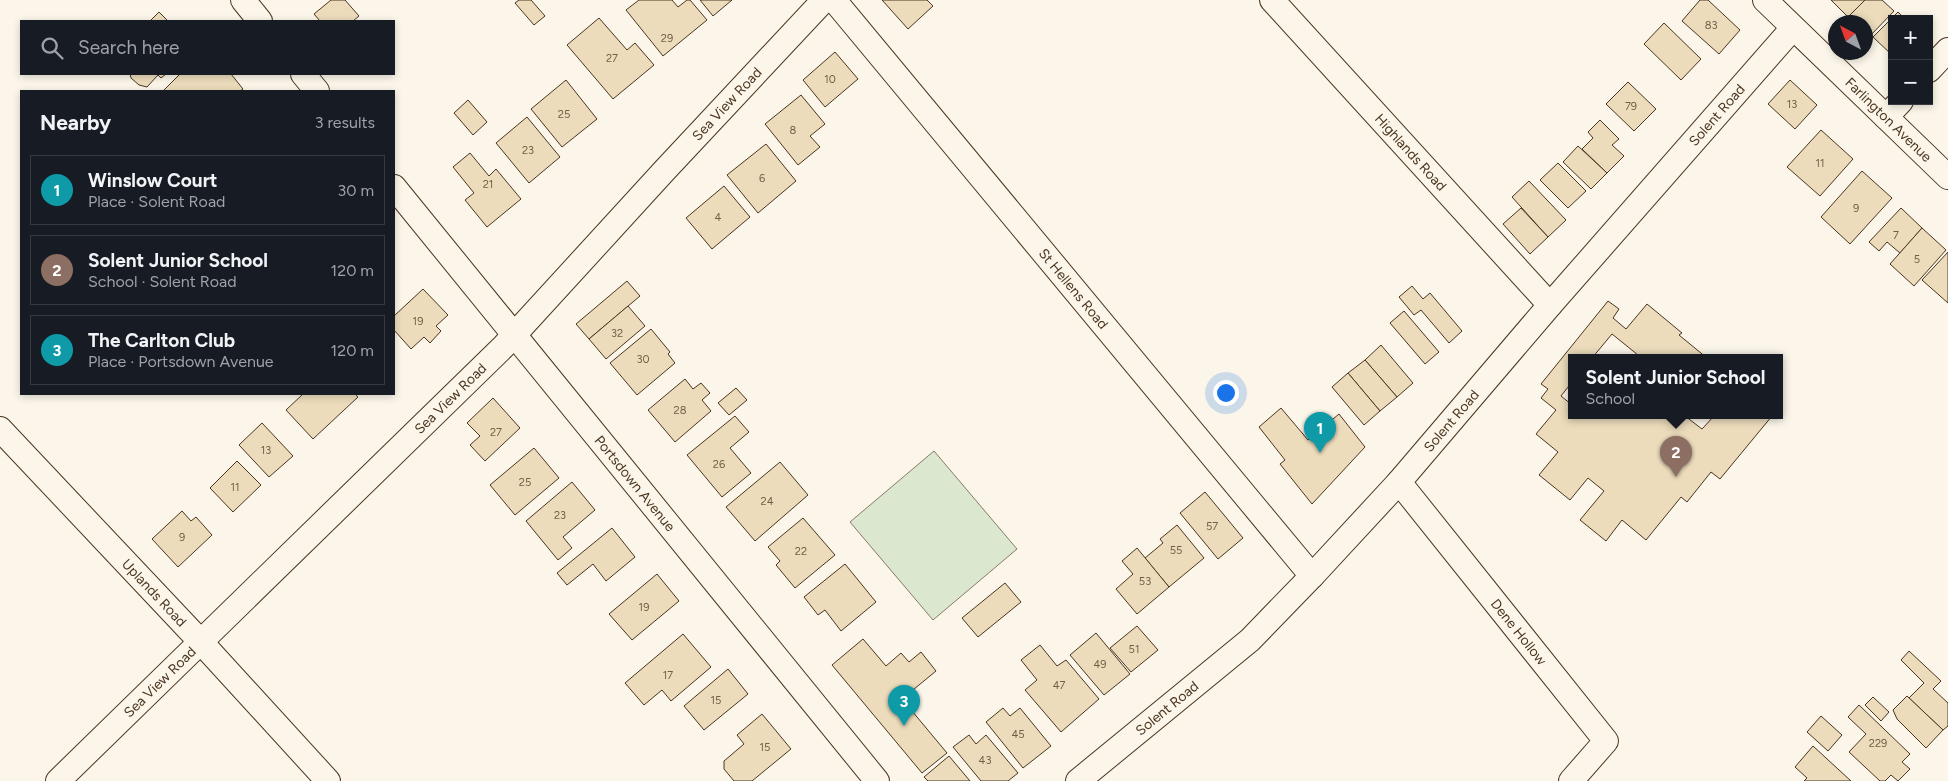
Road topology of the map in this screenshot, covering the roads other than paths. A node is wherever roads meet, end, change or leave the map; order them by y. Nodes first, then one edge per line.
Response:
1 (243, 0) edge
2 (824, 0) edge
3 (834, 0) edge
4 (1272, 0) edge
5 (1764, 0) edge
6 (259, 20) edge
7 (1793, 28) junction
8 (1948, 50) edge
9 (1933, 66) edge
10 (304, 75) edge
11 (316, 90) edge
12 (1893, 109) edge
13 (1948, 177) edge
14 (395, 188) edge
15 (1550, 305) junction
16 (513, 336) junction
17 (0, 429) edge
18 (1399, 482) junction
19 (1312, 576) junction
20 (200, 641) junction
21 (58, 781) edge
22 (328, 781) edge
23 (877, 781) edge
24 (1078, 781) edge
25 (1571, 781) edge

1 - 6 street
2 - 16 street, Sea View Road
3 - 19 street, St Hellens Road
4 - 15 street, Highlands Road
5 - 7 street, Farlington Avenue
7 - 12 street, Farlington Avenue
7 - 15 street, Solent Road
8 - 9 street
10 - 11 street
12 - 13 street, Farlington Avenue
14 - 16 street, Portsdown Avenue
15 - 18 street, Solent Road
16 - 20 street, Sea View Road
16 - 23 street, Portsdown Avenue
17 - 20 street, Uplands Road
18 - 19 street, Solent Road
18 - 25 street, Dene Hollow
19 - 24 street, Solent Road
20 - 21 street, Sea View Road
20 - 22 street, Uplands Road

